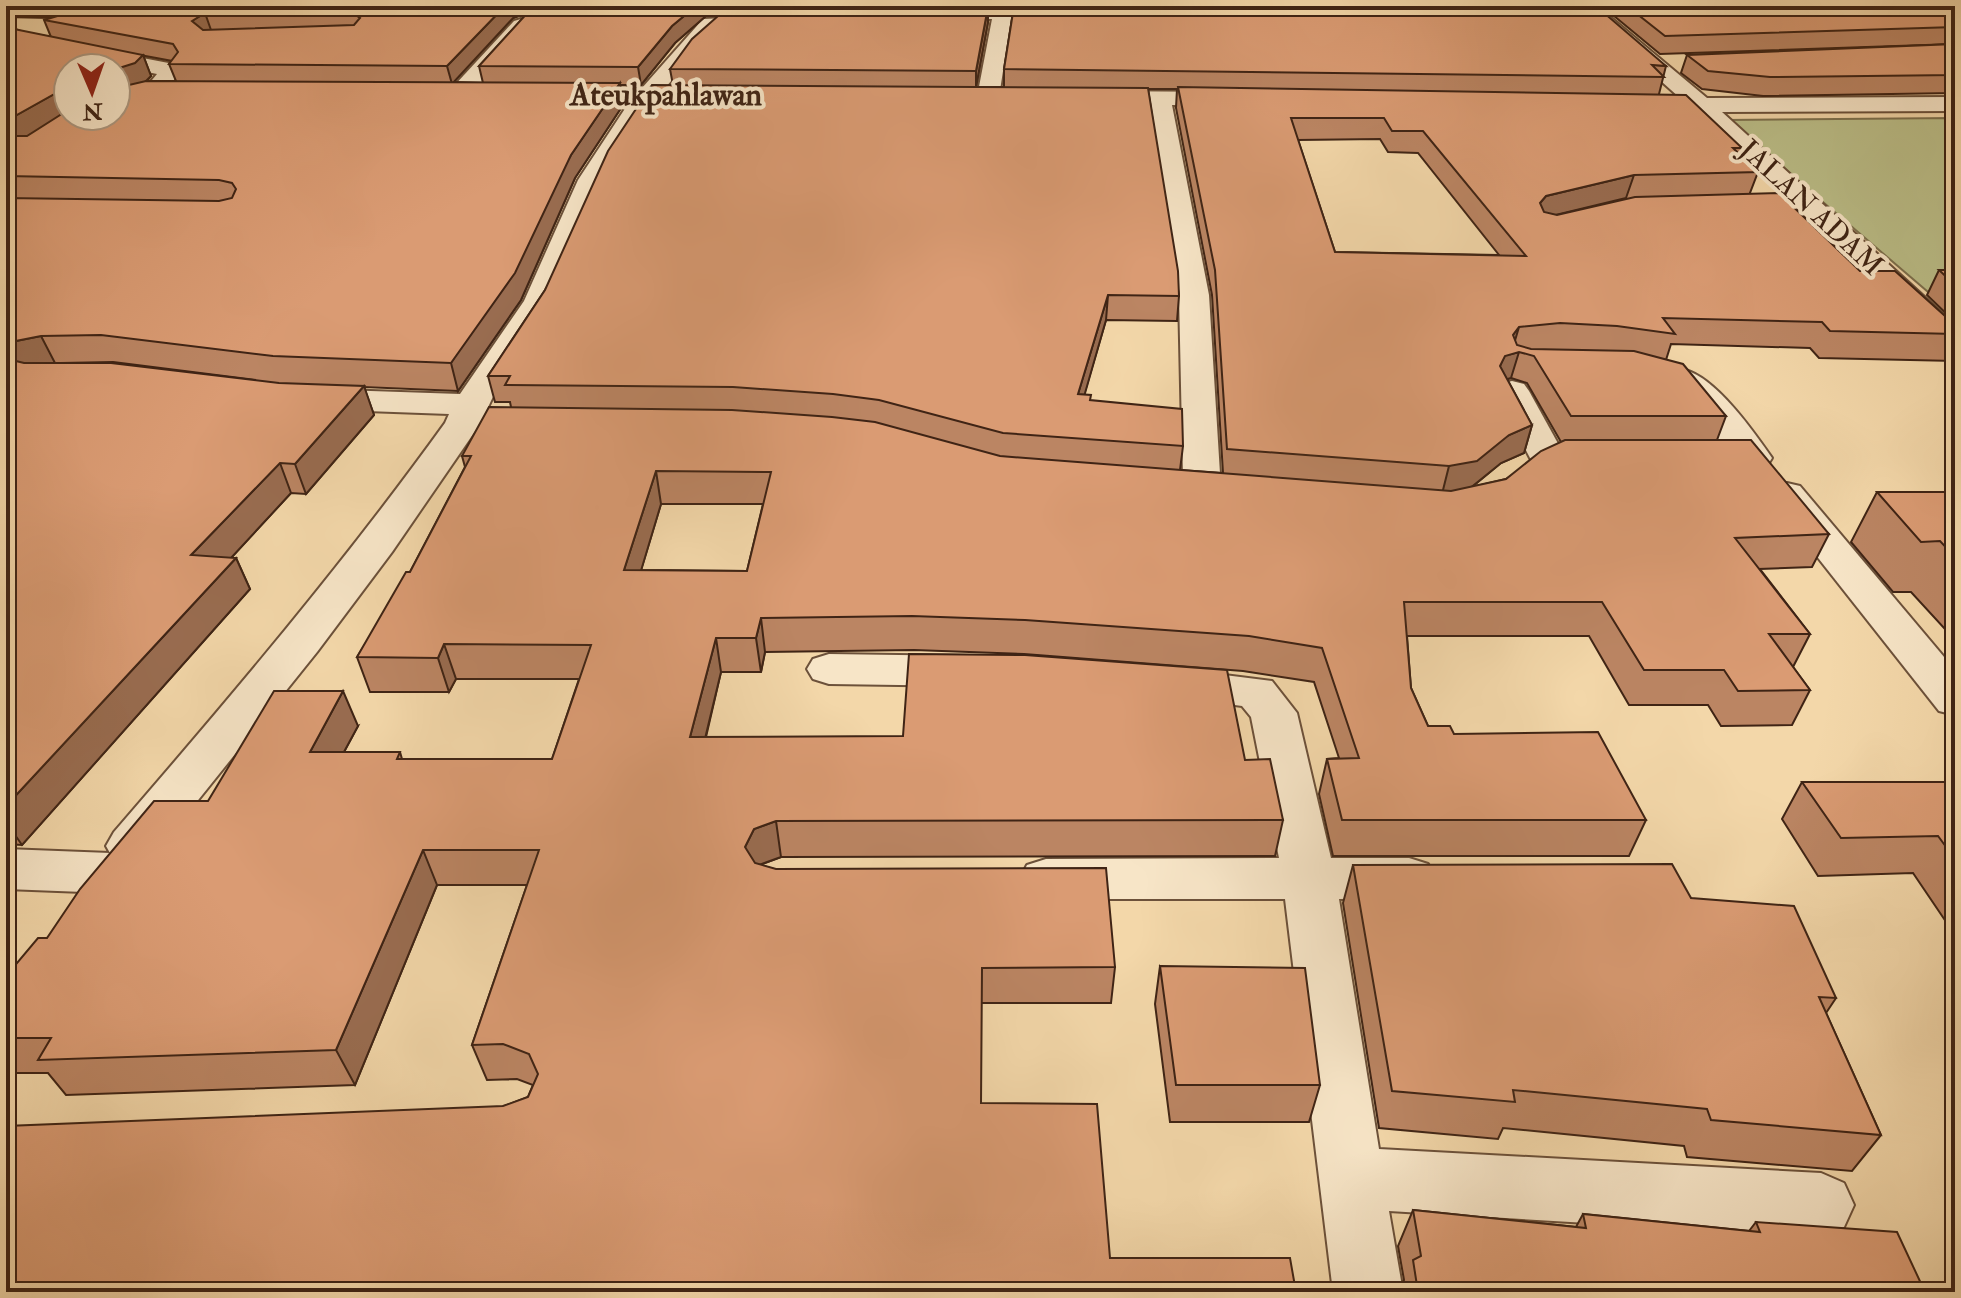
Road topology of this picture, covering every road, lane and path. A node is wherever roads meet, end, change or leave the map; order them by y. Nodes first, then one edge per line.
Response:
1 (1586, 6) edge
2 (1003, 9) edge
3 (912, 12) edge
4 (789, 22) edge
5 (522, 24) edge
6 (8, 34) edge
7 (191, 53) edge
8 (1685, 62) dead end
9 (1654, 64) junction
10 (171, 70) junction
11 (153, 92) junction
12 (214, 92) edge
13 (492, 93) edge
14 (539, 94) edge
15 (650, 94) junction
16 (727, 95) edge
17 (132, 97) edge
18 (958, 97) edge
19 (1066, 98) edge
20 (1159, 98) junction
21 (1255, 100) edge
22 (1955, 104) edge
23 (1612, 105) edge
24 (1703, 106) junction
25 (1806, 204) junction
26 (1775, 205) edge
27 (1955, 342) edge
28 (1651, 370) edge
29 (1512, 391) edge
30 (280, 397) edge
31 (476, 418) junction
32 (1706, 458) edge
33 (1754, 458) junction
34 (1548, 463) edge
35 (1124, 484) edge
36 (829, 669) dead end
37 (1009, 672) edge
38 (1116, 679) edge
39 (1955, 700) edge
40 (6, 869) edge
41 (1309, 878) junction
42 (1451, 878) edge
43 (1002, 880) edge
44 (1351, 1178) junction
45 (1821, 1205) dead end
46 (1368, 1292) edge

1 - 9 street, JALAN ADAM
2 - 3 street
2 - 18 street
4 - 15 street
5 - 13 street
6 - 10 street
7 - 10 street
8 - 9 street
9 - 24 street, JALAN ADAM
10 - 11 street
11 - 12 street
11 - 17 street
14 - 15 street
15 - 16 street
15 - 31 street
19 - 20 street
20 - 21 street
20 - 35 street
22 - 24 street
23 - 24 street
24 - 25 street, JALAN ADAM
25 - 26 street
25 - 27 street, JALAN ADAM
28 - 33 street
29 - 34 street
30 - 31 street
31 - 40 street
32 - 33 street
33 - 39 street
36 - 37 street
38 - 41 street
41 - 42 street
41 - 43 street
41 - 44 street
44 - 45 street
44 - 46 street

